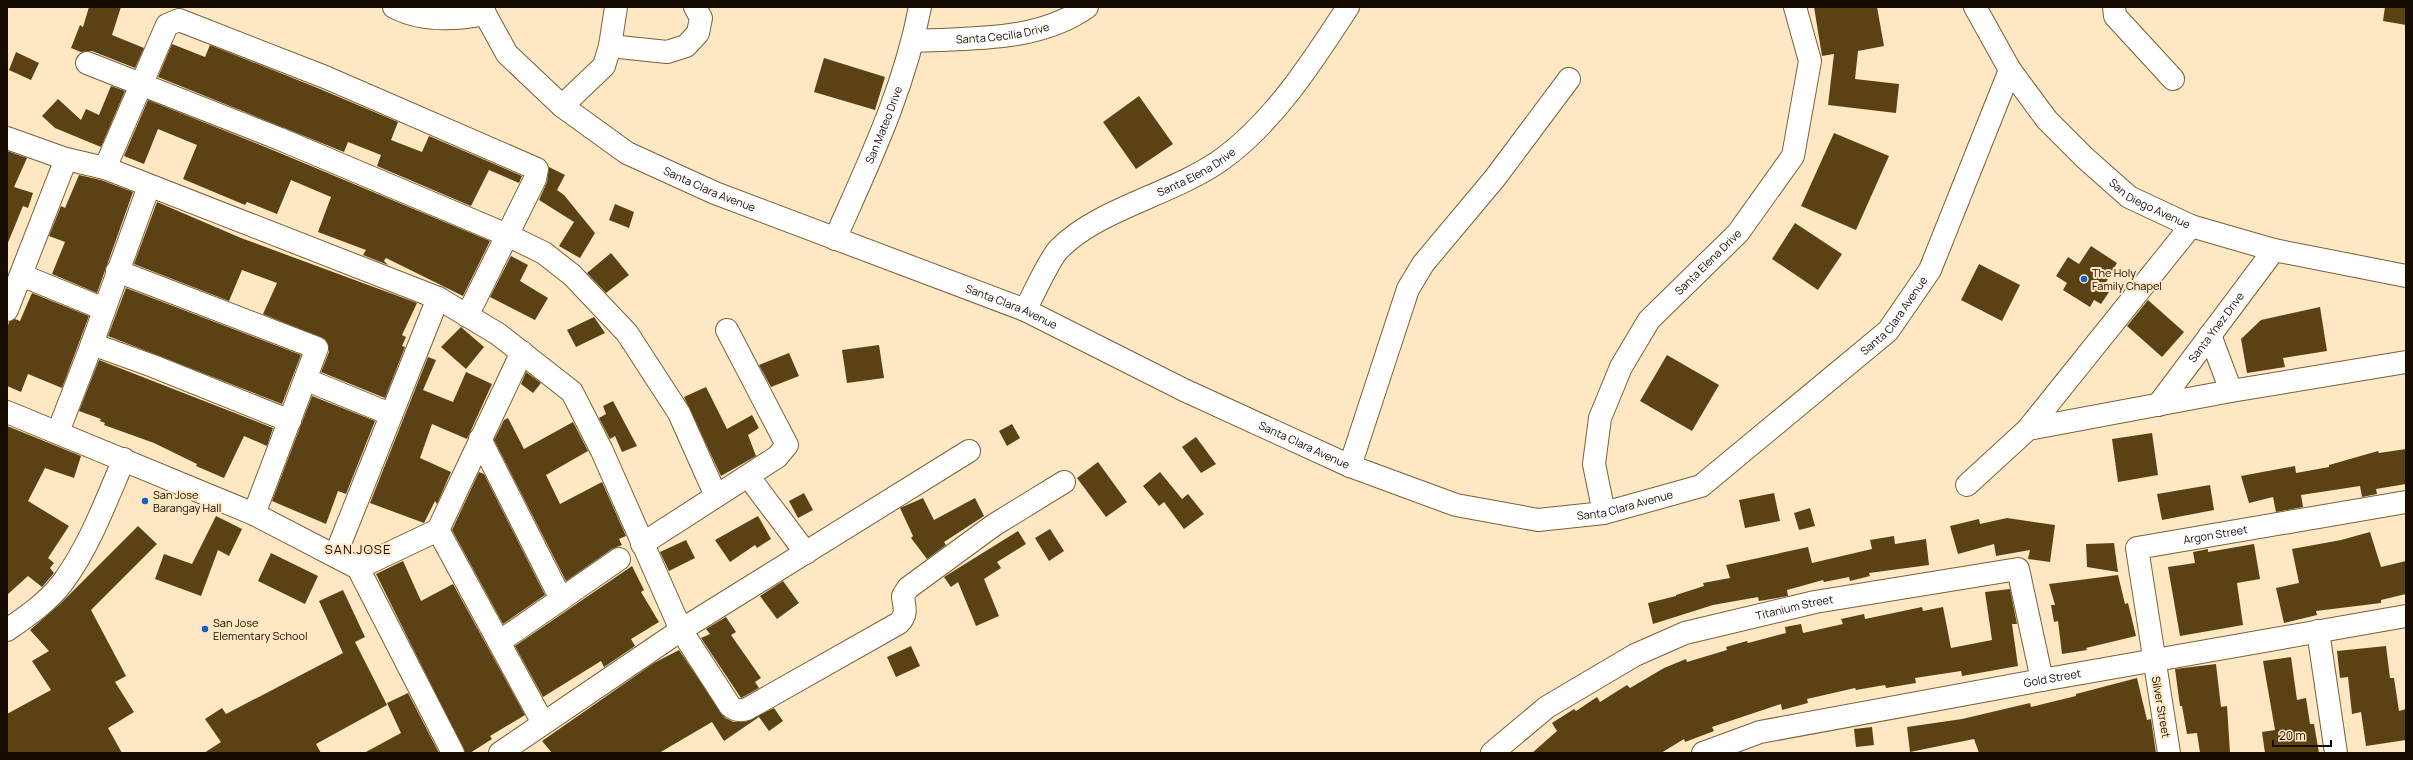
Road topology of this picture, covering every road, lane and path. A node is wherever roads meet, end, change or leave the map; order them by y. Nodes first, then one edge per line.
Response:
1 (394, 7) edge
2 (616, 7) edge
3 (695, 7) edge
4 (920, 7) edge
5 (1087, 7) edge
6 (1348, 7) edge
7 (1795, 7) edge
8 (1975, 7) edge
9 (2114, 7) edge
10 (484, 11) edge
11 (913, 42) junction
12 (610, 46) junction
13 (87, 63) dead end
14 (2010, 70) junction
15 (1569, 79) dead end
16 (2173, 79) dead end
17 (141, 84) junction
18 (562, 106) junction
19 (7, 138) edge
20 (66, 159) junction
21 (105, 168) junction
22 (149, 186) junction
23 (2191, 226) junction
24 (507, 235) junction
25 (836, 239) junction
26 (2274, 250) junction
27 (117, 271) junction
28 (21, 275) junction
29 (2406, 276) edge
30 (438, 298) junction
31 (7, 308) edge
32 (104, 309) junction
33 (1025, 310) junction
34 (467, 316) junction
35 (727, 330) dead end
36 (2210, 335) junction
37 (92, 344) junction
38 (522, 352) junction
39 (2406, 362) edge
40 (307, 380) junction
41 (2231, 391) junction
42 (2158, 405) junction
43 (7, 412) edge
44 (390, 414) junction
45 (290, 421) junction
46 (2028, 429) junction
47 (58, 432) junction
48 (480, 439) junction
49 (969, 451) dead end
50 (124, 459) junction
51 (1350, 466) junction
52 (748, 476) junction
53 (1064, 482) dead end
54 (1967, 485) dead end
55 (716, 496) junction
56 (2406, 502) edge
57 (1604, 513) junction
58 (254, 514) junction
59 (438, 530) junction
60 (642, 544) junction
61 (806, 553) junction
62 (335, 556) junction
63 (619, 559) dead end
64 (358, 568) junction
65 (560, 599) junction
66 (2406, 616) edge
67 (7, 630) edge
68 (681, 630) junction
69 (2318, 631) junction
70 (499, 642) junction
71 (2153, 660) junction
72 (2042, 680) junction
73 (543, 723) junction
74 (453, 753) edge
75 (500, 753) edge
76 (1492, 753) edge
77 (1703, 753) edge
78 (2169, 753) edge
79 (2336, 753) edge

1 - 10 street
2 - 12 street
3 - 12 street
4 - 11 street, San Mateo Drive
5 - 11 street, Santa Cecilia Drive
6 - 33 street, Santa Elena Drive
7 - 57 street, Santa Elena Drive
8 - 14 street, San Diego Avenue
9 - 16 street
10 - 18 street, Santa Clara Avenue
11 - 25 street, San Mateo Drive
12 - 18 street
13 - 17 street
14 - 23 street, San Diego Avenue
14 - 57 street, Santa Clara Avenue
15 - 51 street
17 - 21 street
17 - 24 street
17 - 24 street
18 - 25 street, Santa Clara Avenue
19 - 20 street
20 - 21 street
20 - 28 street
21 - 22 street
22 - 27 street
22 - 30 street
23 - 26 street, San Diego Avenue
23 - 46 street
24 - 34 street
24 - 55 street
25 - 33 street, Santa Clara Avenue
26 - 29 street, San Diego Avenue
26 - 36 street, Santa Ynez Drive
27 - 32 street
27 - 40 street
28 - 31 street
28 - 32 street
30 - 34 street
30 - 44 street
32 - 37 street
33 - 51 street, Santa Clara Avenue
34 - 38 street
35 - 52 street
36 - 41 street
36 - 42 street, Santa Ynez Drive
37 - 45 street
37 - 47 street
38 - 48 street
38 - 60 street
39 - 41 street
40 - 44 street
40 - 45 street
41 - 42 street
42 - 46 street
43 - 47 street
44 - 62 street
45 - 58 street
46 - 54 street
47 - 50 street
48 - 59 street
48 - 65 street
49 - 61 street
50 - 58 street
50 - 67 street
51 - 57 street, Santa Clara Avenue
52 - 55 street
52 - 61 street
53 - 68 street
55 - 60 street
56 - 71 street, Argon Street
58 - 62 street
59 - 64 street
59 - 70 street
60 - 68 street
61 - 68 street
62 - 64 street
63 - 65 street
64 - 74 street
65 - 70 street
66 - 69 street, Gold Street
68 - 73 street
69 - 71 street, Gold Street
69 - 79 street
70 - 73 street
71 - 72 street, Gold Street
71 - 78 street, Silver Street
72 - 76 street, Titanium Street
72 - 77 street, Gold Street
73 - 75 street

